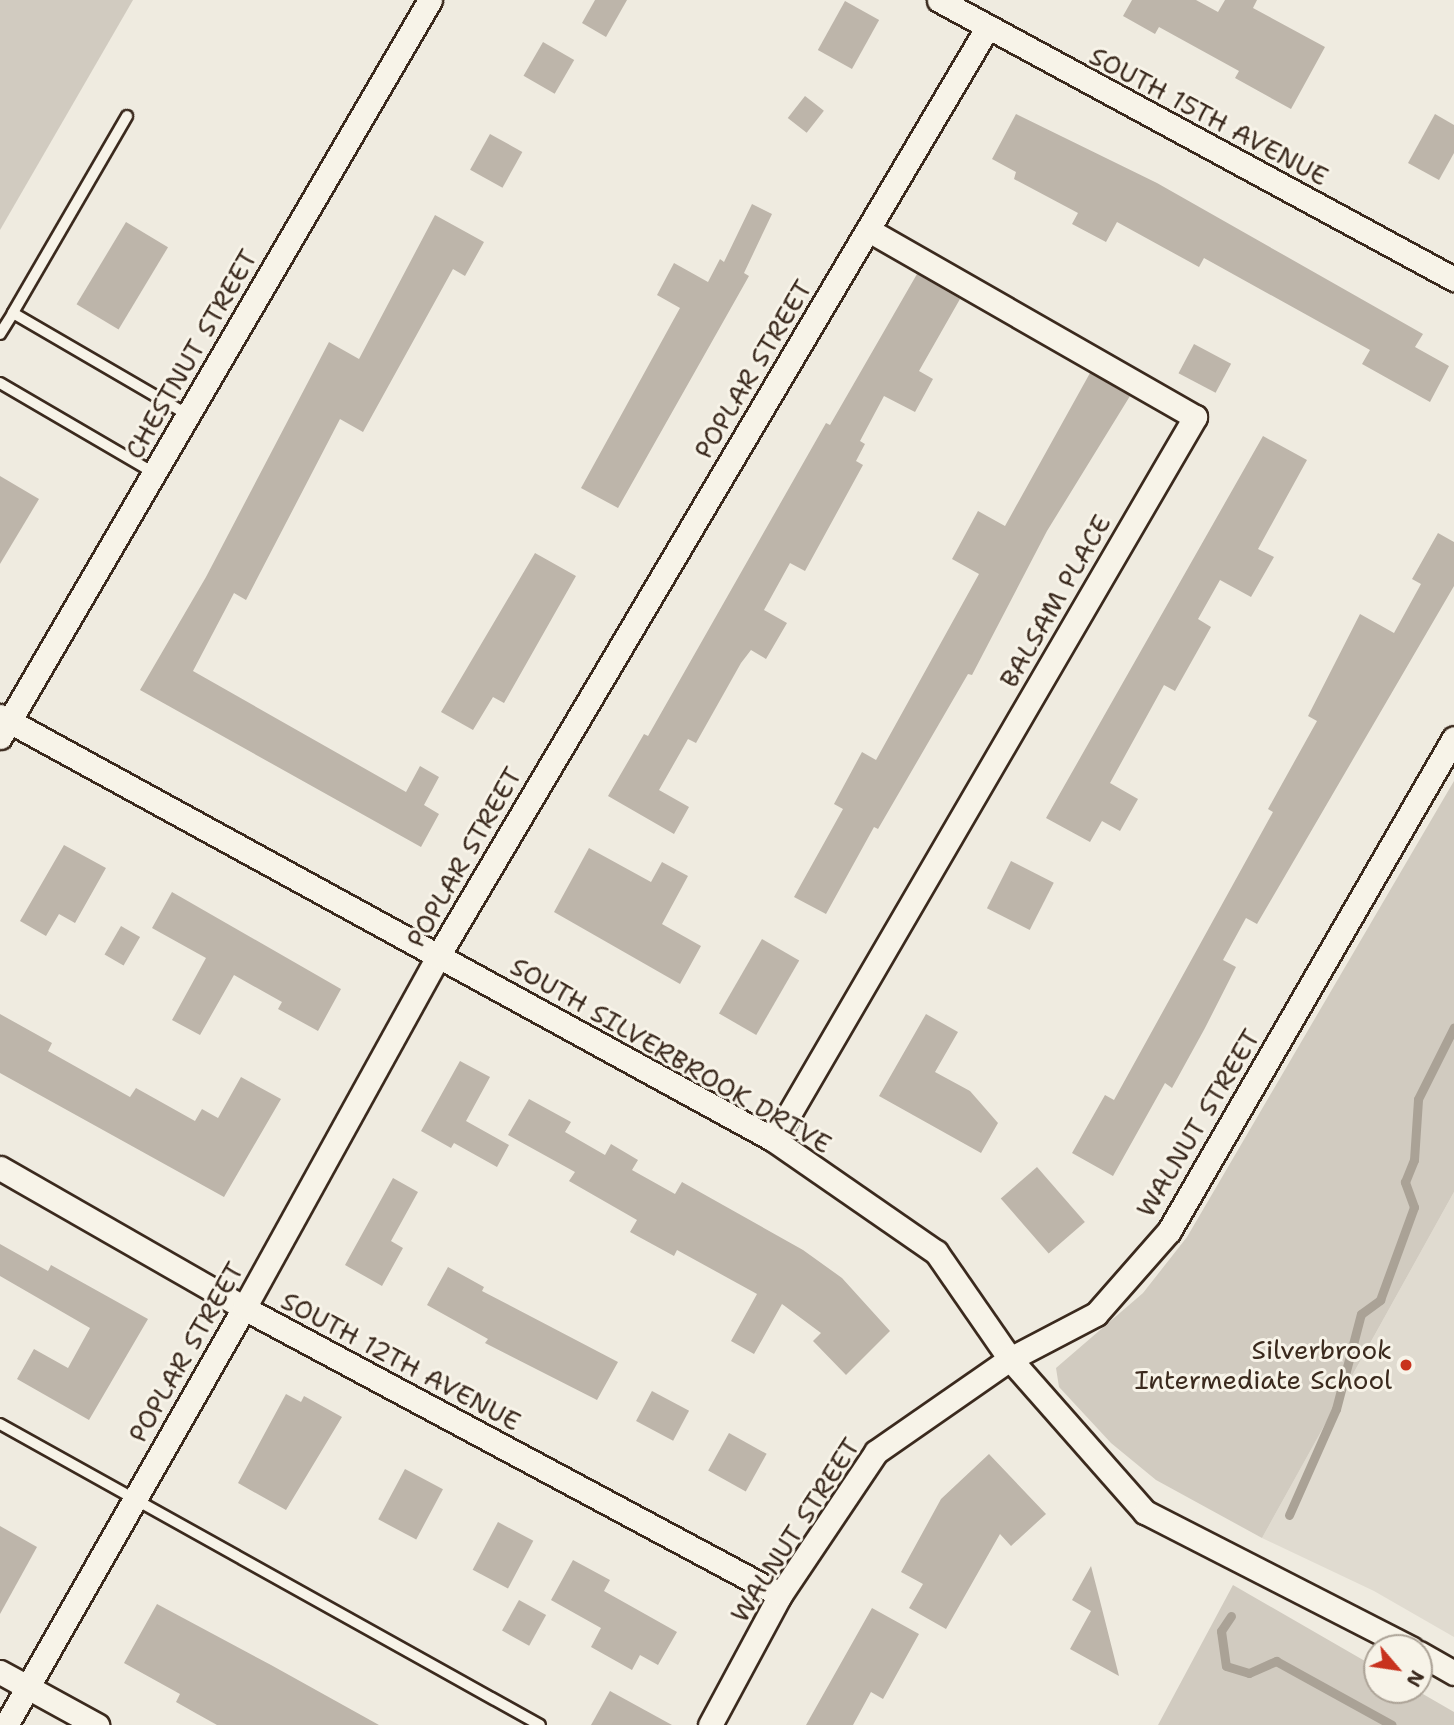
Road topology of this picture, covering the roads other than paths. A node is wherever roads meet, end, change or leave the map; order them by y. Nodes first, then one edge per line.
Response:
1 (430, 0) edge
2 (939, 0) edge
3 (987, 28) junction
4 (127, 116) dead end
5 (868, 230) junction
6 (1454, 279) edge
7 (13, 313) junction
8 (0, 334) edge
9 (0, 383) edge
10 (188, 415) junction
11 (154, 473) junction
12 (3, 724) edge
13 (1454, 738) edge
14 (438, 956) junction
15 (774, 1140) junction
16 (0, 1168) edge
17 (244, 1308) junction
18 (1010, 1359) junction
19 (0, 1424) edge
20 (133, 1502) junction
21 (780, 1595) junction
22 (1383, 1634) edge
23 (1433, 1661) edge
24 (0, 1672) edge
25 (1454, 1673) edge
26 (27, 1687) junction
27 (6, 1725) edge
28 (97, 1725) edge
29 (540, 1725) edge
30 (710, 1725) edge

1 - 10 street, CHESTNUT STREET
2 - 3 street, SOUTH 15TH AVENUE
3 - 5 street, POPLAR STREET
3 - 6 street, SOUTH 15TH AVENUE
4 - 7 lane
5 - 14 street, POPLAR STREET
5 - 15 street, BALSAM PLACE
7 - 8 lane
7 - 10 lane
9 - 11 lane
10 - 11 street, CHESTNUT STREET
11 - 12 street, CHESTNUT STREET
12 - 14 street, SOUTH SILVERBROOK DRIVE
13 - 18 street, WALNUT STREET
14 - 15 street, SOUTH SILVERBROOK DRIVE
14 - 17 street, POPLAR STREET
15 - 18 street, SOUTH SILVERBROOK DRIVE
16 - 17 street, SOUTH 12TH AVENUE
17 - 20 street, POPLAR STREET
17 - 21 street, SOUTH 12TH AVENUE
18 - 21 street, WALNUT STREET
18 - 22 street, SOUTH SILVERBROOK DRIVE
19 - 20 lane
20 - 26 street, POPLAR STREET
20 - 29 lane
21 - 30 street, WALNUT STREET
23 - 25 street
24 - 26 street
26 - 27 street, POPLAR STREET
26 - 28 street

